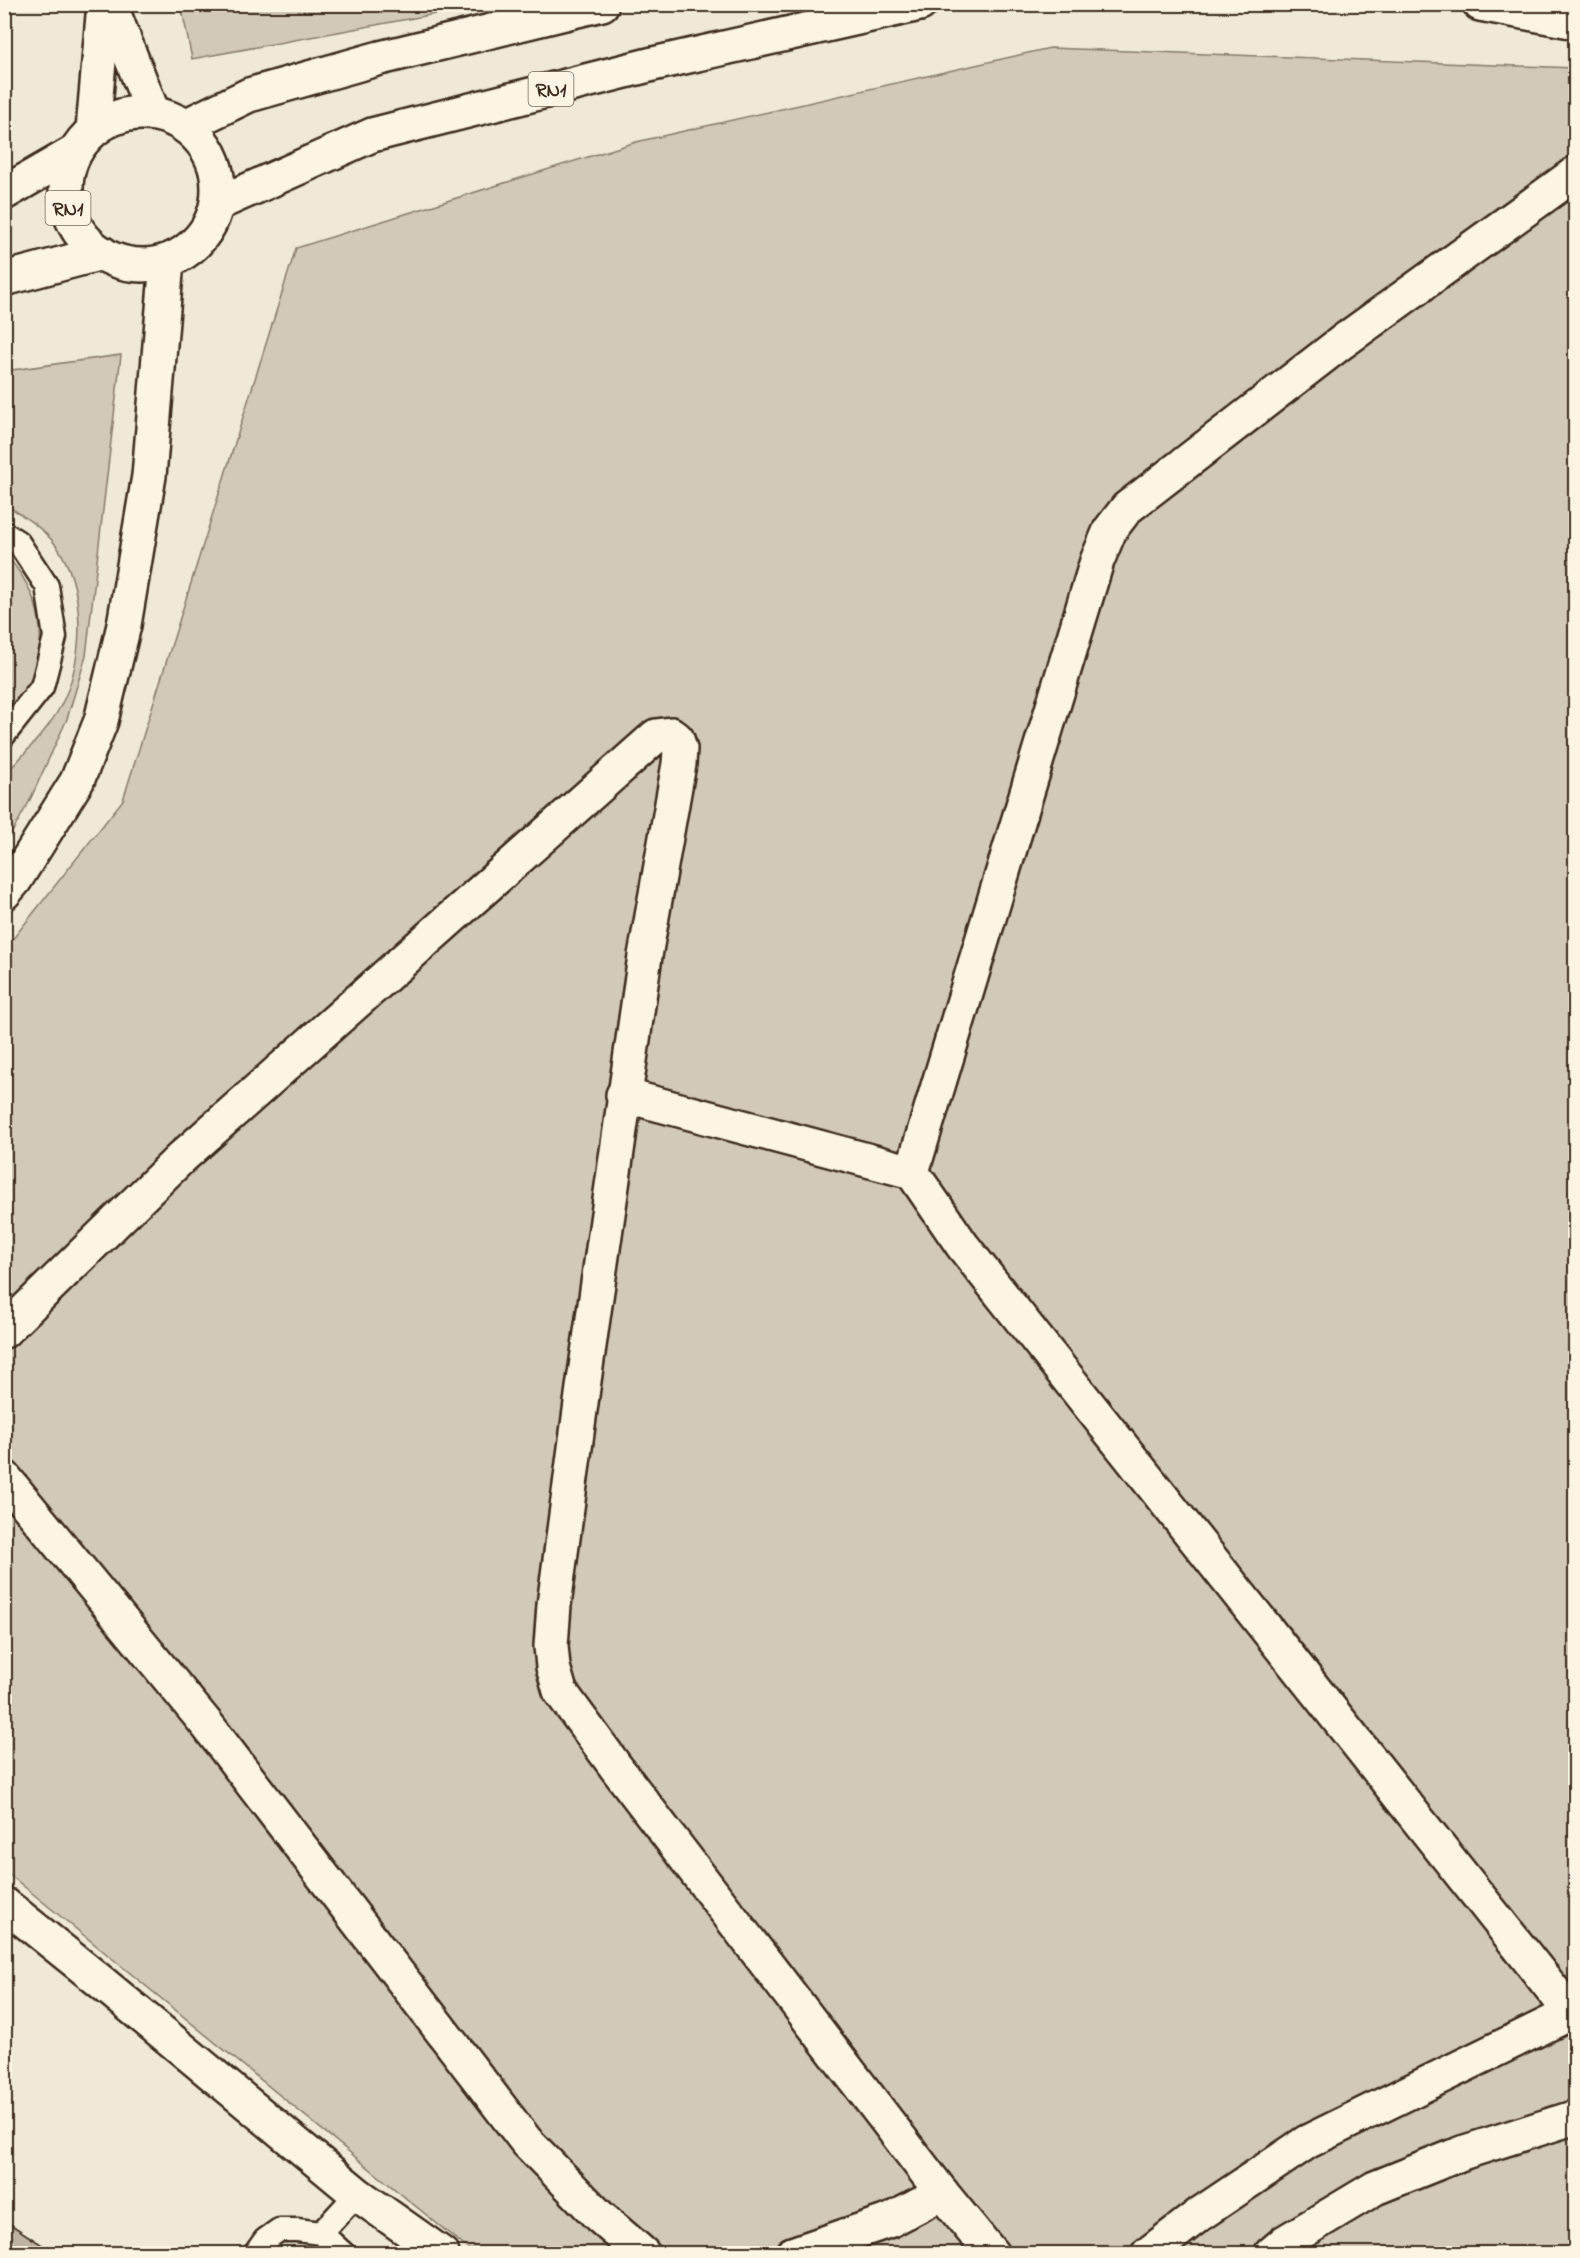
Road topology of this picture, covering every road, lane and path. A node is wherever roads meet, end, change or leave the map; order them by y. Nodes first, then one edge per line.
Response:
1 (104, 4) edge
2 (110, 4) edge
3 (602, 4) edge
4 (920, 4) edge
5 (1480, 4) edge
6 (1575, 21) edge
7 (153, 113) junction
8 (185, 126) junction
9 (84, 141) junction
10 (1575, 173) edge
11 (4, 193) edge
12 (217, 204) junction
13 (102, 253) junction
14 (167, 261) junction
15 (4, 279) edge
16 (4, 533) edge
17 (4, 735) edge
18 (4, 893) edge
19 (623, 1095) junction
20 (912, 1172) junction
21 (4, 1331) edge
22 (4, 1477) edge
23 (4, 1904) edge
24 (1573, 2016) edge
25 (1575, 2117) edge
26 (942, 2193) junction
27 (357, 2194) junction
28 (321, 2233) junction
29 (255, 2253) edge
30 (344, 2253) edge
31 (442, 2253) edge
32 (643, 2253) edge
33 (792, 2253) edge
34 (992, 2253) edge
35 (1148, 2253) edge
36 (1271, 2253) edge

1 - 9 main road
2 - 7 main road
3 - 8 main road
4 - 12 main road, RN1
5 - 6 main road
7 - 8 main road, RN1
7 - 9 main road, RN1
8 - 12 main road, RN1
9 - 11 main road, RN1
9 - 13 main road, RN1
10 - 20 main road
12 - 14 main road, RN1
13 - 14 main road, RN1
13 - 15 main road, RN1
14 - 18 main road
16 - 17 lane
19 - 20 main road
19 - 21 main road
19 - 26 main road
20 - 24 main road
22 - 32 main road
23 - 27 main road
24 - 35 main road
25 - 36 main road
26 - 33 main road
26 - 34 main road
27 - 28 lane
27 - 31 main road
28 - 29 lane
28 - 30 lane

